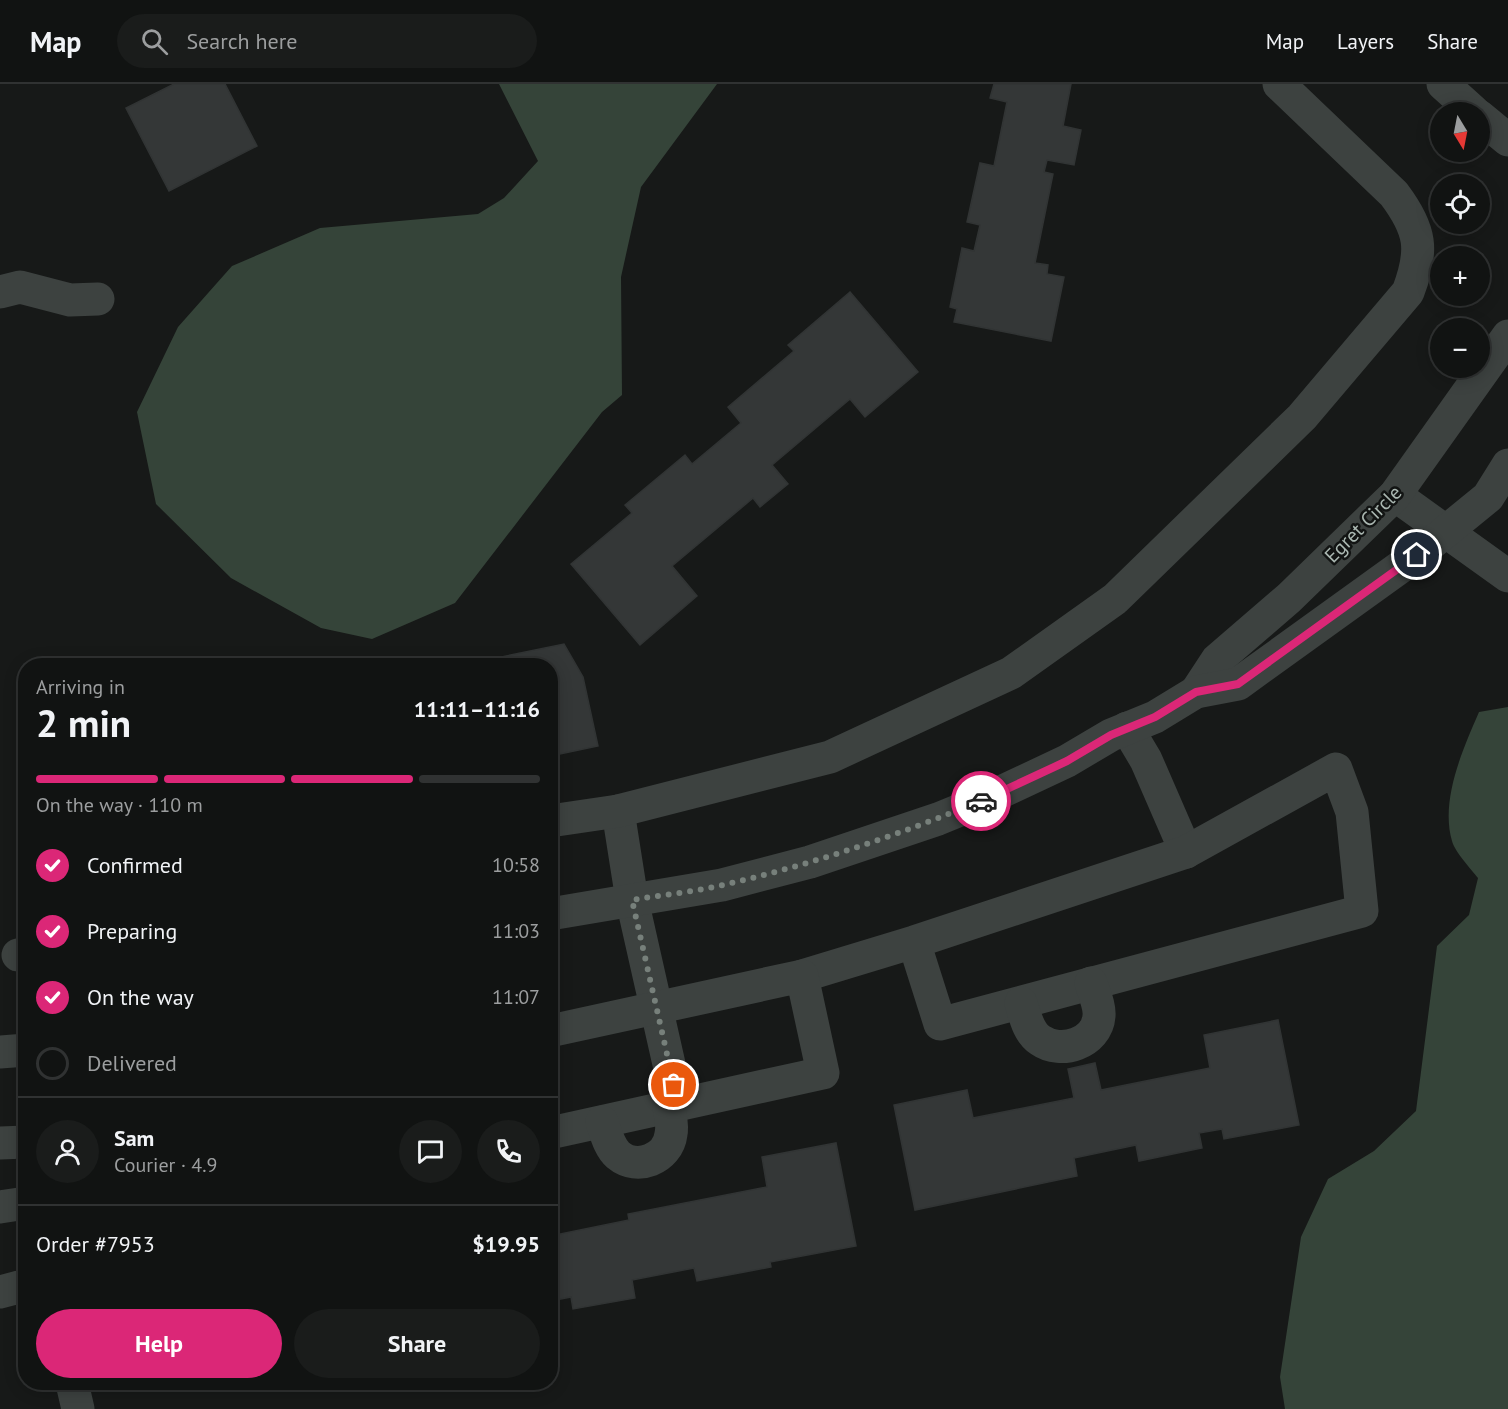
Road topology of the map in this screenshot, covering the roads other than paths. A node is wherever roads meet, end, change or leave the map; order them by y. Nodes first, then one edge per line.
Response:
1 (1279, 84) edge
2 (1443, 84) edge
3 (1463, 102) edge
4 (1490, 125) edge
5 (1508, 140) edge
6 (0, 292) edge
7 (98, 299) dead end
8 (1508, 336) edge
9 (1508, 465) edge
10 (1395, 495) junction
11 (1446, 531) junction
12 (1508, 576) edge
13 (1196, 692) junction
14 (1127, 728) junction
15 (618, 811) junction
16 (558, 820) edge
17 (1186, 852) junction
18 (632, 900) junction
19 (558, 913) edge
20 (914, 942) junction
21 (802, 976) junction
22 (1091, 983) junction
23 (1021, 1003) junction
24 (656, 1008) junction
25 (558, 1029) edge
26 (18, 1051) edge
27 (0, 1052) edge
28 (673, 1106) junction
29 (602, 1122) junction
30 (558, 1131) edge
31 (18, 1142) edge
32 (0, 1143) edge
33 (18, 1204) edge
34 (0, 1207) edge
35 (18, 1287) edge
36 (0, 1292) edge
37 (74, 1390) edge
38 (78, 1409) edge

1 - 15 street
2 - 3 street
4 - 5 street
6 - 7 street
8 - 10 street, Egret Circle
9 - 11 street, Egret Circle
10 - 11 street
10 - 13 street, Egret Circle
11 - 12 street
11 - 13 street, Egret Circle
13 - 14 street, Egret Circle
14 - 17 street
14 - 18 street, Egret Circle
15 - 16 street
15 - 18 street
17 - 20 street
17 - 22 street
18 - 19 street, Egret Circle
18 - 24 street
20 - 21 street
20 - 23 street
21 - 24 street
21 - 28 street
22 - 23 street
22 - 23 street
24 - 25 street
24 - 28 street
26 - 27 street
28 - 29 street
28 - 29 street
29 - 30 street
31 - 32 street
33 - 34 street
35 - 36 street
37 - 38 street

